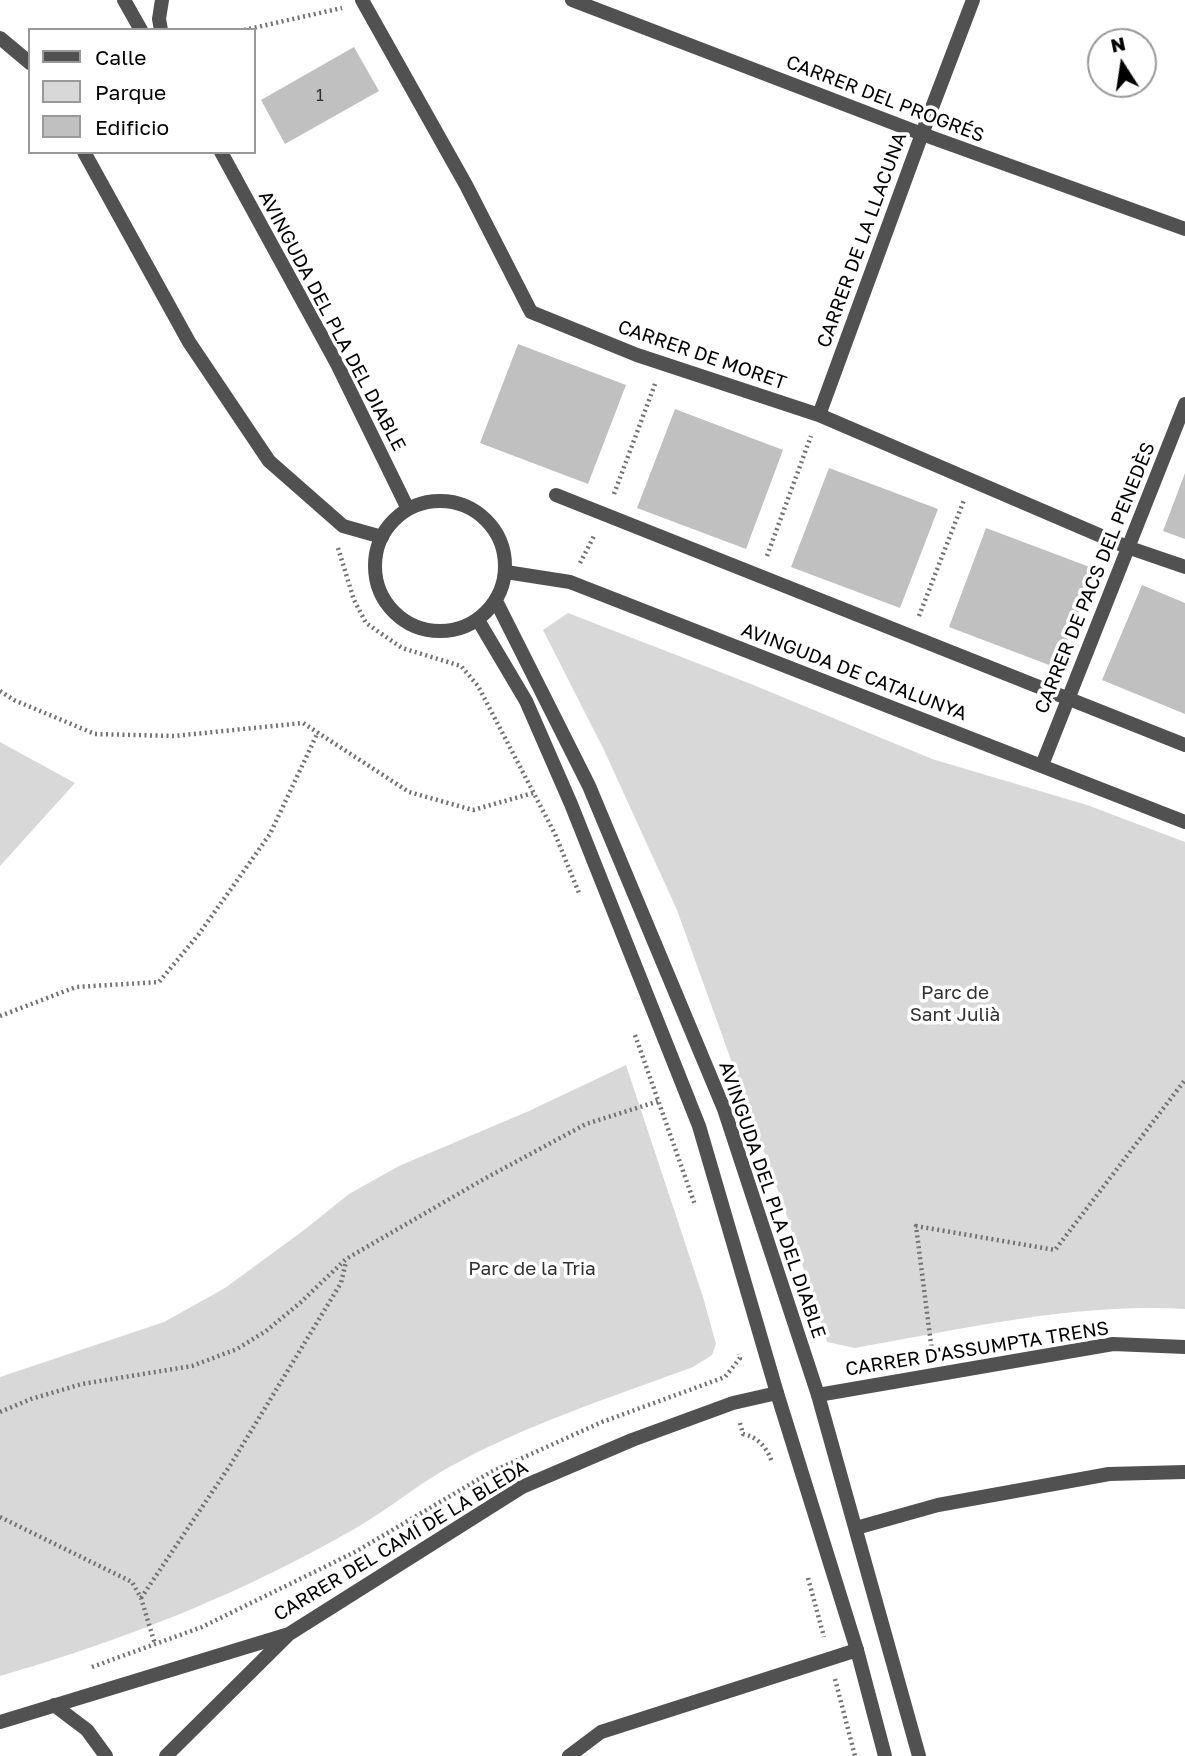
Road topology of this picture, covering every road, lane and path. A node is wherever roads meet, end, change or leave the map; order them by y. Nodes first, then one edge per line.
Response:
1 (124, 0) edge
2 (162, 0) edge
3 (572, 0) edge
4 (974, 0) edge
5 (363, 1) edge
6 (140, 28) edge
7 (161, 28) edge
8 (252, 28) edge
9 (0, 38) edge
10 (28, 61) edge
11 (922, 134) junction
12 (85, 154) edge
13 (222, 154) edge
14 (1185, 229) edge
15 (662, 364) junction
16 (1185, 404) edge
17 (819, 415) junction
18 (971, 480) junction
19 (556, 495) dead end
20 (408, 509) junction
21 (606, 515) junction
22 (382, 537) junction
23 (332, 539) dead end
24 (1127, 547) junction
25 (1185, 567) edge
26 (506, 572) junction
27 (760, 577) junction
28 (496, 601) junction
29 (478, 620) junction
30 (911, 636) junction
31 (0, 691) edge
32 (1068, 699) junction
33 (318, 732) junction
34 (1185, 745) edge
35 (1042, 765) junction
36 (533, 793) junction
37 (1185, 822) edge
38 (581, 898) dead end
39 (0, 1018) edge
40 (632, 1026) dead end
41 (1185, 1080) edge
42 (659, 1101) junction
43 (696, 1208) dead end
44 (346, 1259) junction
45 (1185, 1347) edge
46 (739, 1350) dead end
47 (935, 1375) junction
48 (777, 1394) junction
49 (818, 1395) junction
50 (733, 1403) junction
51 (0, 1412) edge
52 (772, 1464) dead end
53 (1185, 1472) edge
54 (0, 1517) edge
55 (856, 1528) junction
56 (807, 1574) dead end
57 (141, 1598) junction
58 (289, 1634) junction
59 (155, 1644) junction
60 (857, 1650) junction
61 (830, 1658) junction
62 (83, 1670) dead end
63 (54, 1705) junction
64 (0, 1722) edge
65 (106, 1756) edge
66 (166, 1756) edge
67 (569, 1756) edge
68 (855, 1756) edge
69 (885, 1756) edge
70 (919, 1756) edge

1 - 6 street
2 - 7 street
3 - 11 street, CARRER DEL PROGRÉS
4 - 11 street, CARRER DE LA LLACUNA
5 - 8 path
5 - 15 street, CARRER DE MORET
9 - 10 street
11 - 14 street, CARRER DEL PROGRÉS
11 - 17 street, CARRER DE LA LLACUNA
12 - 22 street
13 - 20 street, AVINGUDA DEL PLA DEL DIABLE
15 - 17 street, CARRER DE MORET
15 - 21 path
16 - 24 street, CARRER DE PACS DEL PENEDÈS
17 - 18 street, CARRER DE MORET
17 - 27 path
18 - 24 street, CARRER DE MORET
18 - 30 path
19 - 21 street
20 - 22 street
20 - 26 street
21 - 27 street
22 - 29 street
23 - 36 path
24 - 25 street, CARRER DE MORET
24 - 32 street, CARRER DE PACS DEL PENEDÈS
26 - 28 street
26 - 35 street, AVINGUDA DE CATALUNYA
27 - 30 street
28 - 29 street
28 - 49 street, AVINGUDA DEL PLA DEL DIABLE
29 - 48 street
30 - 32 street
31 - 33 path
32 - 34 street
32 - 35 street, CARRER DE PACS DEL PENEDÈS
33 - 36 path
33 - 39 path
35 - 37 street, AVINGUDA DE CATALUNYA
36 - 38 path
40 - 42 path
41 - 47 path
42 - 43 path
42 - 44 path
44 - 51 path
44 - 57 path
45 - 47 street, CARRER D'ASSUMPTA TRENS
46 - 59 path
47 - 49 street, CARRER D'ASSUMPTA TRENS
48 - 50 street, CARRER DEL CAMÍ DE LA BLEDA
48 - 60 street
49 - 55 street, AVINGUDA DEL PLA DEL DIABLE
50 - 52 path
50 - 58 street, CARRER DEL CAMÍ DE LA BLEDA
53 - 55 street
54 - 57 path
55 - 70 street, AVINGUDA DEL PLA DEL DIABLE
56 - 61 path
57 - 59 path
58 - 63 street, CARRER DEL CAMÍ DE LA BLEDA
58 - 66 street
59 - 62 path
60 - 61 street
60 - 69 street
61 - 67 street
61 - 68 path
63 - 64 street, CARRER DEL CAMÍ DE LA BLEDA
63 - 65 street

